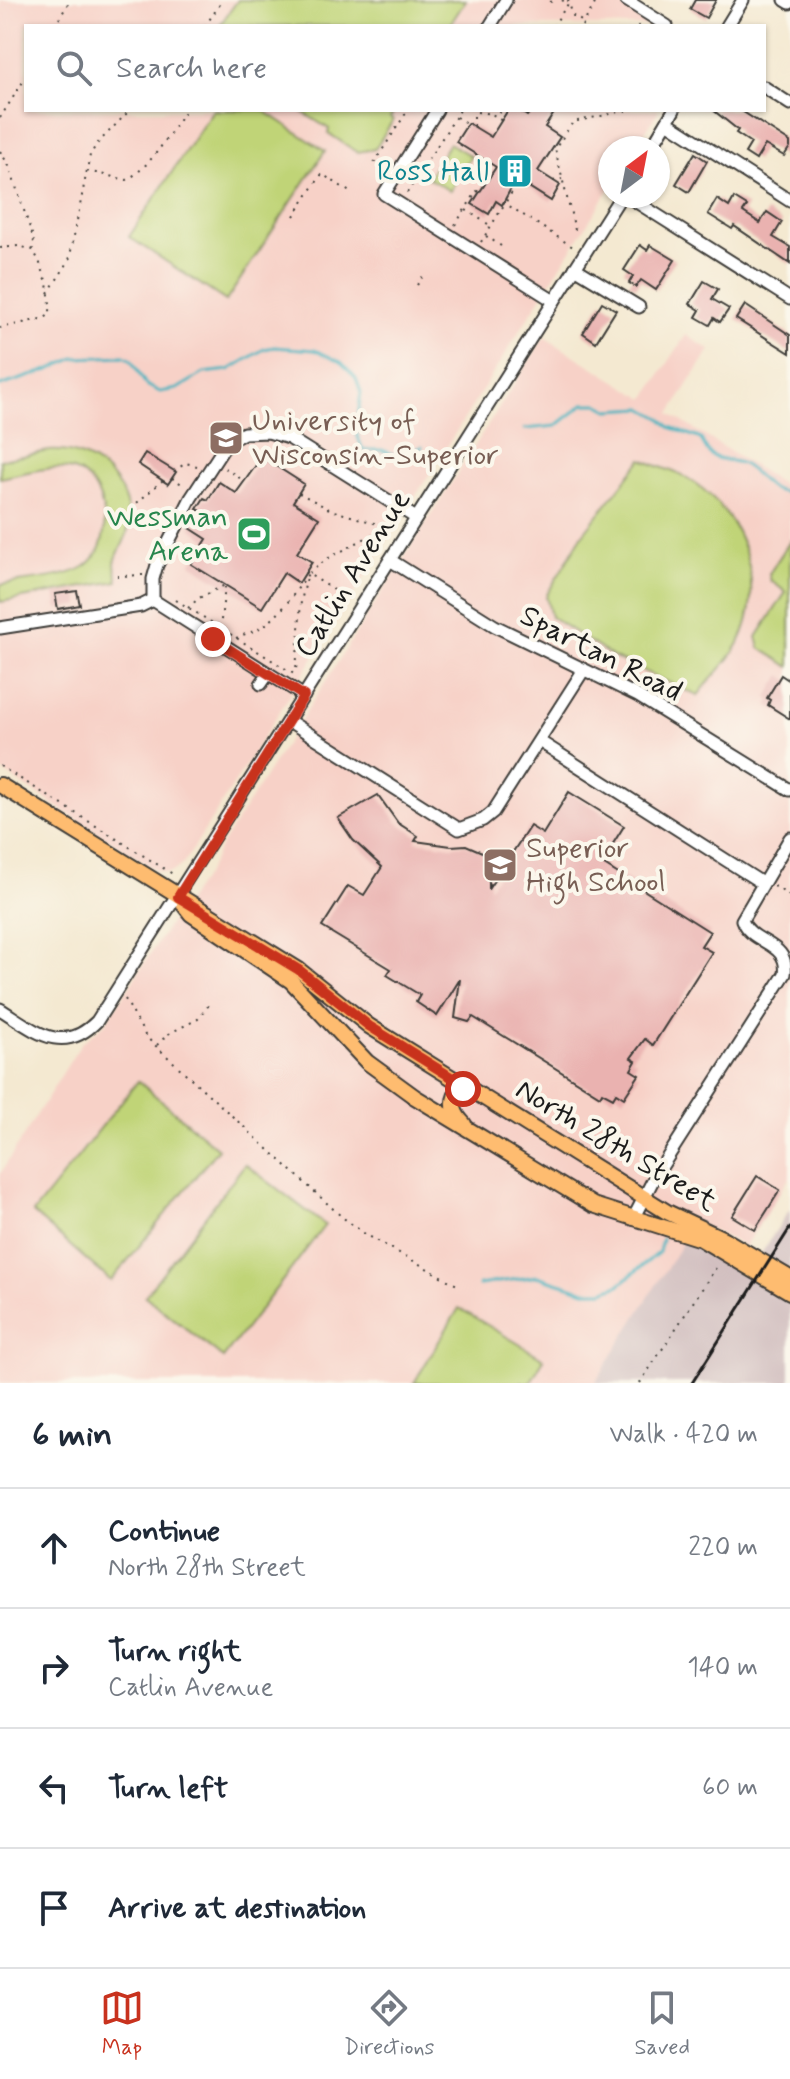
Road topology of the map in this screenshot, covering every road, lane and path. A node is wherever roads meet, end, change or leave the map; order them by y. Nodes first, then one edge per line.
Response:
1 (70, 0) edge
2 (223, 0) edge
3 (506, 0) edge
4 (556, 0) edge
5 (562, 0) edge
6 (597, 0) edge
7 (626, 0) edge
8 (743, 0) edge
9 (550, 2) dead end
10 (568, 2) edge
11 (56, 24) edge
12 (206, 24) edge
13 (491, 24) edge
14 (554, 24) edge
15 (583, 24) edge
16 (664, 24) edge
17 (728, 24) edge
18 (24, 80) edge
19 (766, 88) edge
20 (790, 104) edge
21 (128, 112) edge
22 (185, 112) edge
23 (407, 112) edge
24 (436, 112) edge
25 (459, 112) edge
26 (475, 112) edge
27 (479, 112) edge
28 (497, 112) edge
29 (499, 112) edge
30 (619, 112) edge
31 (673, 112) edge
32 (604, 115) joint
33 (494, 116) junction
34 (505, 116) dead end
35 (456, 117) junction
36 (0, 118) edge
37 (502, 121) dead end
38 (667, 122) junction
39 (468, 124) dead end
40 (474, 126) dead end
41 (658, 136) edge
42 (563, 137) junction
43 (570, 142) dead end
44 (0, 151) edge
45 (86, 170) junction
46 (394, 178) junction
47 (562, 179) junction
48 (553, 181) dead end
49 (410, 188) junction
50 (479, 192) dead end
51 (512, 192) dead end
52 (353, 194) dead end
53 (790, 201) edge
54 (504, 203) junction
55 (400, 204) junction
56 (616, 208) edge
57 (643, 208) edge
58 (465, 209) junction
59 (294, 216) dead end
60 (457, 221) dead end
61 (491, 226) junction
62 (575, 230) dead end
63 (485, 235) junction
64 (501, 246) dead end
65 (0, 248) edge
66 (33, 250) junction
67 (476, 252) junction
68 (584, 254) junction
69 (575, 268) junction
70 (423, 276) dead end
71 (417, 285) dead end
72 (48, 293) junction
73 (790, 299) edge
74 (554, 301) junction
75 (639, 307) dead end
76 (0, 328) edge
77 (211, 466) junction
78 (174, 471) dead end
79 (172, 478) dead end
80 (163, 480) dead end
81 (244, 481) dead end
82 (194, 491) junction
83 (299, 493) dead end
84 (131, 508) dead end
85 (416, 518) junction
86 (169, 542) junction
87 (195, 558) dead end
88 (390, 560) junction
89 (306, 573) junction
90 (117, 576) dead end
91 (153, 576) junction
92 (153, 600) junction
93 (176, 600) dead end
94 (361, 607) junction
95 (188, 608) junction
96 (0, 628) edge
97 (220, 628) junction
98 (236, 638) junction
99 (583, 671) junction
100 (304, 696) junction
101 (289, 721) junction
102 (539, 741) junction
103 (0, 766) edge
104 (0, 785) edge
105 (790, 790) edge
106 (790, 838) edge
107 (763, 881) junction
108 (187, 882) junction
109 (790, 896) edge
110 (178, 897) junction
111 (119, 987) junction
112 (212, 1001) dead end
113 (0, 1009) edge
114 (156, 1046) junction
115 (472, 1090) junction
116 (475, 1133) junction
117 (644, 1198) junction
118 (633, 1219) junction
119 (726, 1252) junction
120 (790, 1278) edge
121 (457, 1285) dead end
122 (790, 1292) edge
123 (640, 1383) edge

1 - 11 path
2 - 12 path
3 - 13 street
4 - 9 path
5 - 10 path
6 - 15 path
7 - 16 street
8 - 17 street
10 - 14 path
10 - 15 path
18 - 36 path
19 - 20 street
21 - 45 path
22 - 45 path
23 - 46 path
24 - 46 street
25 - 35 path
26 - 40 path
27 - 33 path
28 - 33 path
29 - 34 path
30 - 32 path
31 - 38 street
32 - 42 path
33 - 37 path
35 - 39 path
35 - 49 path
38 - 41 street
38 - 53 street
42 - 43 path
42 - 47 path
44 - 66 path
45 - 72 path
46 - 49 path
46 - 55 street
47 - 48 path
47 - 62 path
49 - 55 path
50 - 58 path
51 - 54 path
52 - 59 path
54 - 61 path
54 - 68 path
55 - 67 street
56 - 68 street, Catlin Avenue
57 - 73 street
58 - 60 path
58 - 61 path
61 - 63 path
63 - 64 path
63 - 67 path
65 - 66 path
66 - 72 path
67 - 74 street
68 - 69 street, Catlin Avenue
69 - 74 street, Catlin Avenue
69 - 75 street
70 - 71 path
72 - 76 path
74 - 85 street, Catlin Avenue
77 - 78 path
77 - 81 path
77 - 82 street
77 - 85 street
79 - 82 path
80 - 84 path
82 - 86 street
83 - 89 path
85 - 88 street, Catlin Avenue
86 - 87 path
86 - 91 street
88 - 94 street, Catlin Avenue
88 - 99 street, Spartan Road
89 - 94 path
89 - 98 path
89 - 98 path
90 - 91 path
91 - 92 street
92 - 96 street
92 - 100 street
93 - 95 path
94 - 100 street, Catlin Avenue
95 - 97 path
95 - 97 path
97 - 98 path
99 - 102 street
99 - 105 street, Spartan Road
100 - 101 street, Catlin Avenue
101 - 102 street
101 - 108 street, Catlin Avenue
102 - 107 street
103 - 108 path
104 - 110 main road, North 28th Street
106 - 107 street
107 - 109 path
107 - 117 street
108 - 110 street, Catlin Avenue
110 - 111 street, Catlin Avenue
110 - 115 main road, North 28th Street
110 - 116 main road, North 28th Street
111 - 113 street, Catlin Avenue
111 - 114 path
112 - 114 path
114 - 121 path
115 - 116 main road
115 - 117 main road, North 28th Street
116 - 118 main road, North 28th Street
117 - 118 street
117 - 120 main road, North 28th Street
118 - 119 main road, North 28th Street
119 - 122 main road, North 28th Street
119 - 123 path

